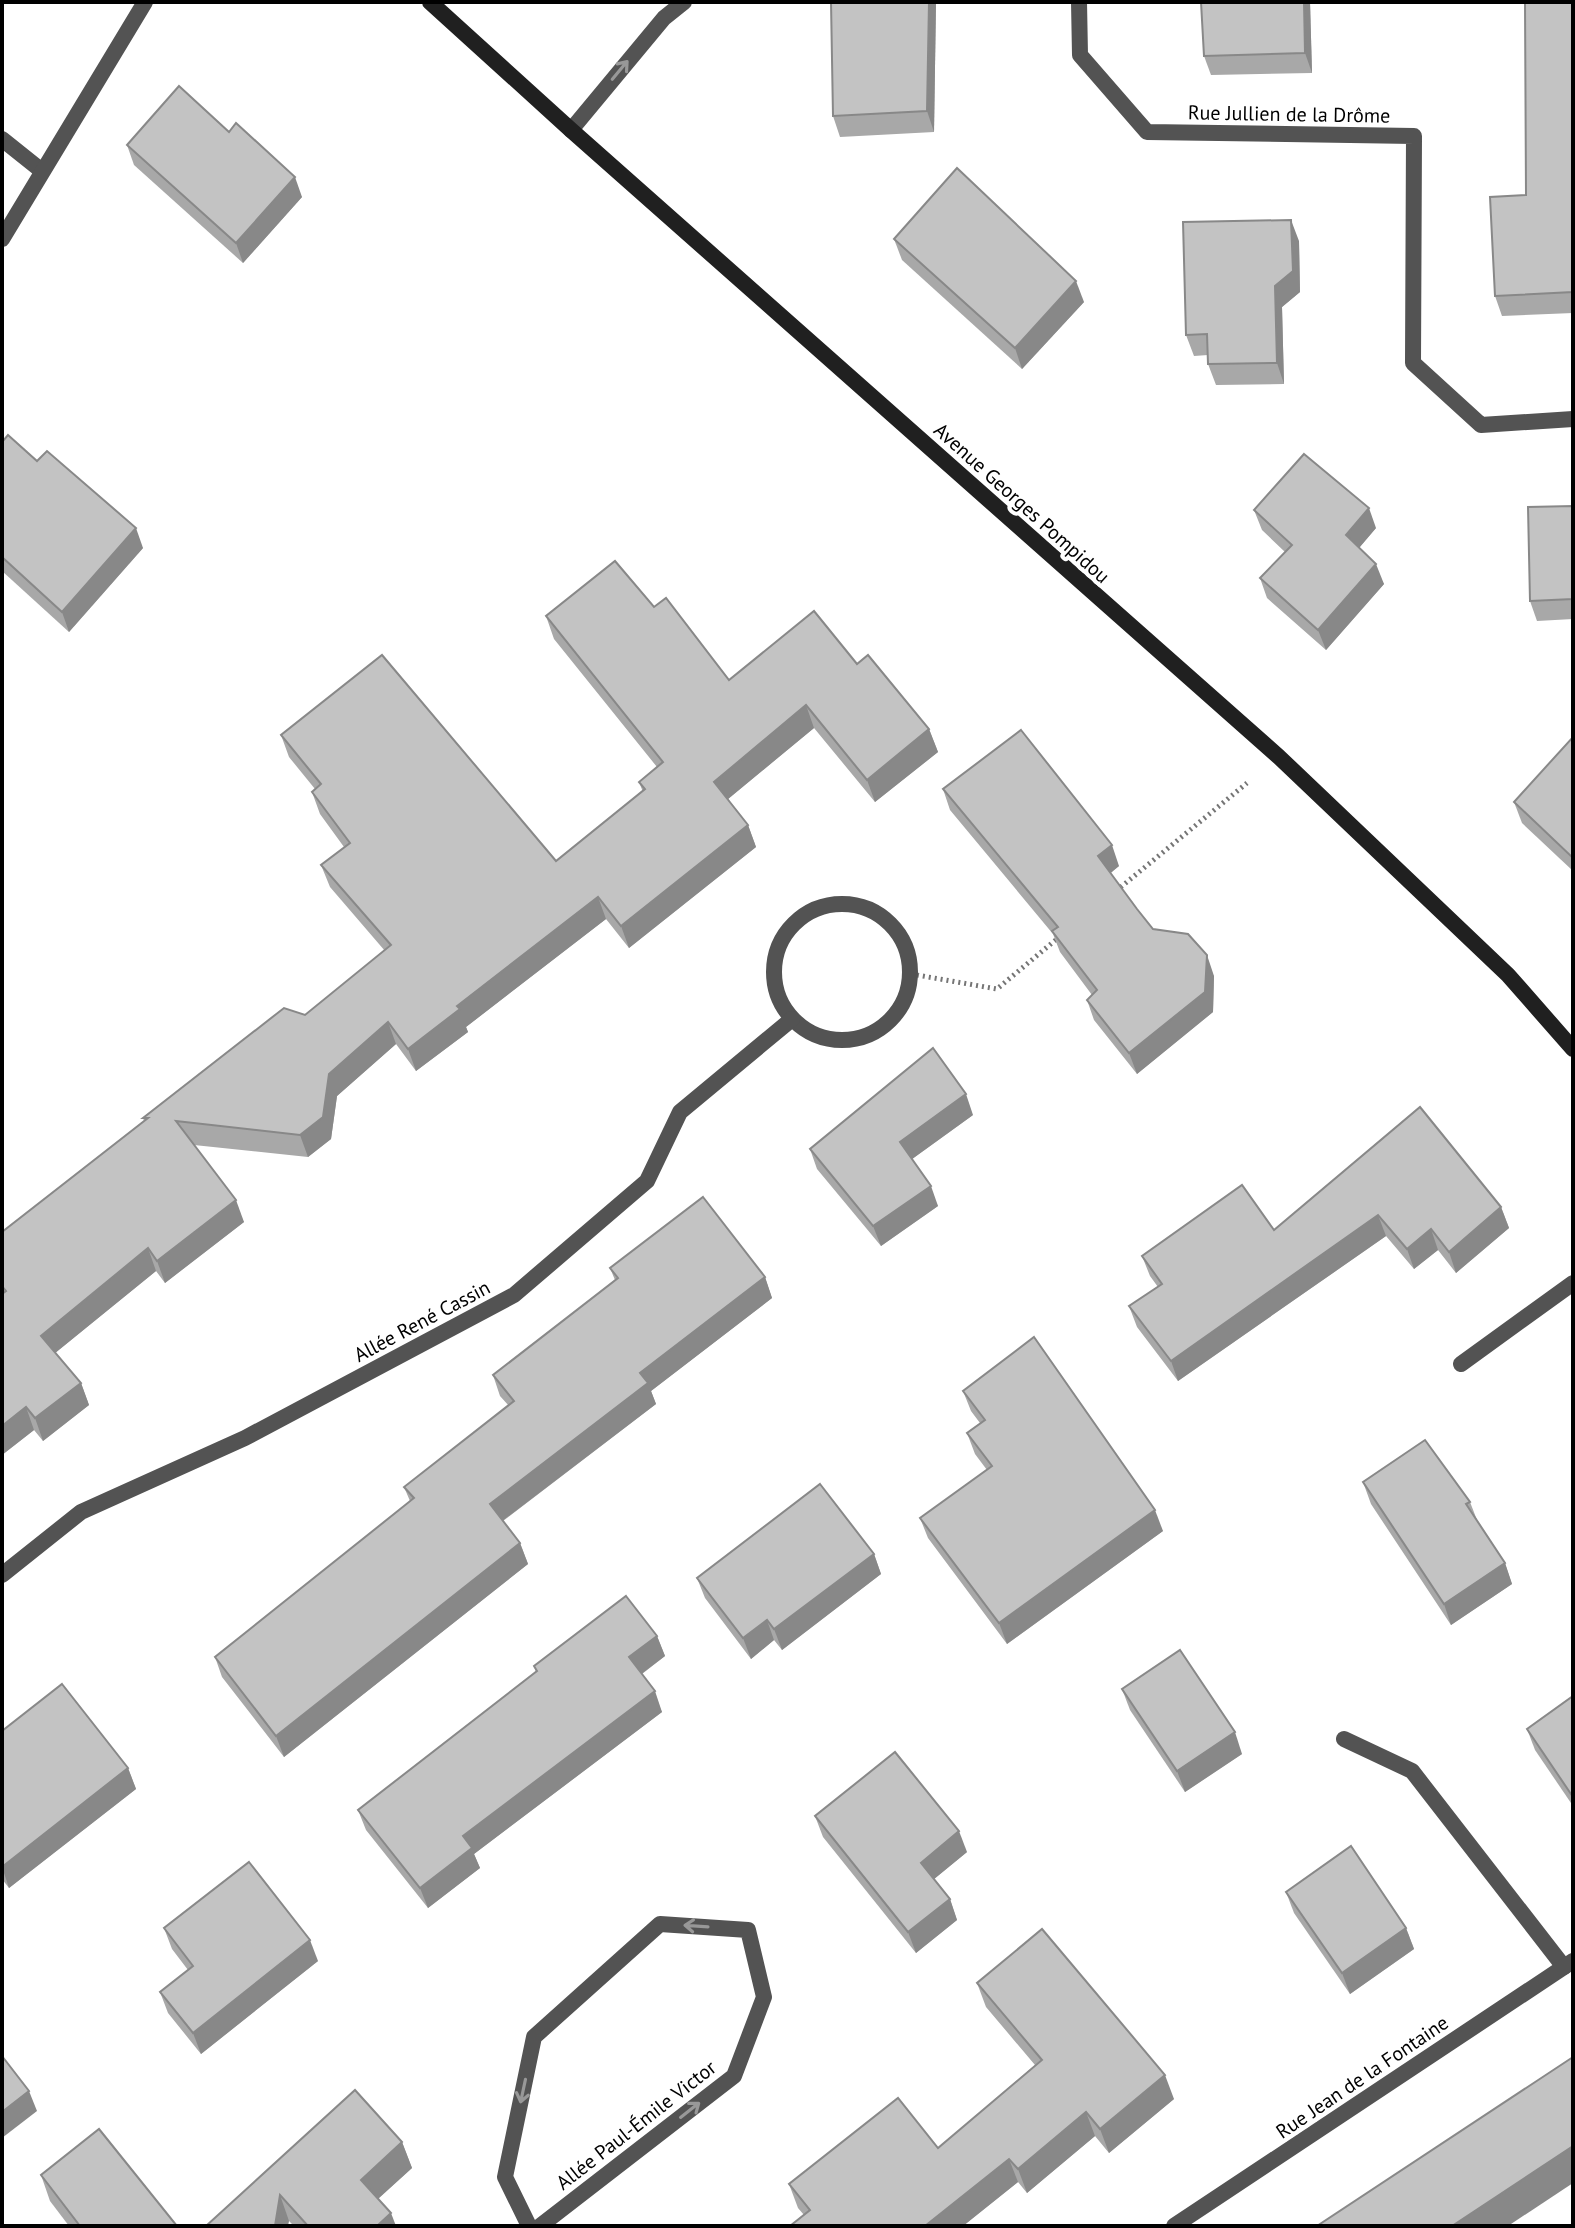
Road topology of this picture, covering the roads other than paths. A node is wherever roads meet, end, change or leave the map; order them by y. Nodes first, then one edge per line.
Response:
1 (145, 2) edge
2 (430, 2) edge
3 (684, 2) edge
4 (1079, 2) edge
5 (571, 130) junction
6 (2, 139) edge
7 (42, 171) junction
8 (2, 239) edge
9 (1573, 419) edge
10 (792, 1019) junction
11 (1573, 1049) edge
12 (1573, 1283) edge
13 (1461, 1364) dead end
14 (2, 1575) edge
15 (1344, 1739) dead end
16 (1568, 1964) edge
17 (529, 2226) edge
18 (540, 2226) edge
19 (1174, 2226) edge

1 - 7 street
2 - 5 main road, Avenue Georges Pompidou
5 -> 3 street
4 - 9 street, Rue Jullien de la Drôme
5 - 11 main road, Avenue Georges Pompidou
6 - 7 street
7 - 8 street
10 - 10 street
10 - 14 street, Allée René Cassin
12 - 13 street
15 - 16 street
16 - 19 street, Rue Jean de la Fontaine
18 -> 17 street, Allée Paul-Émile Victor

